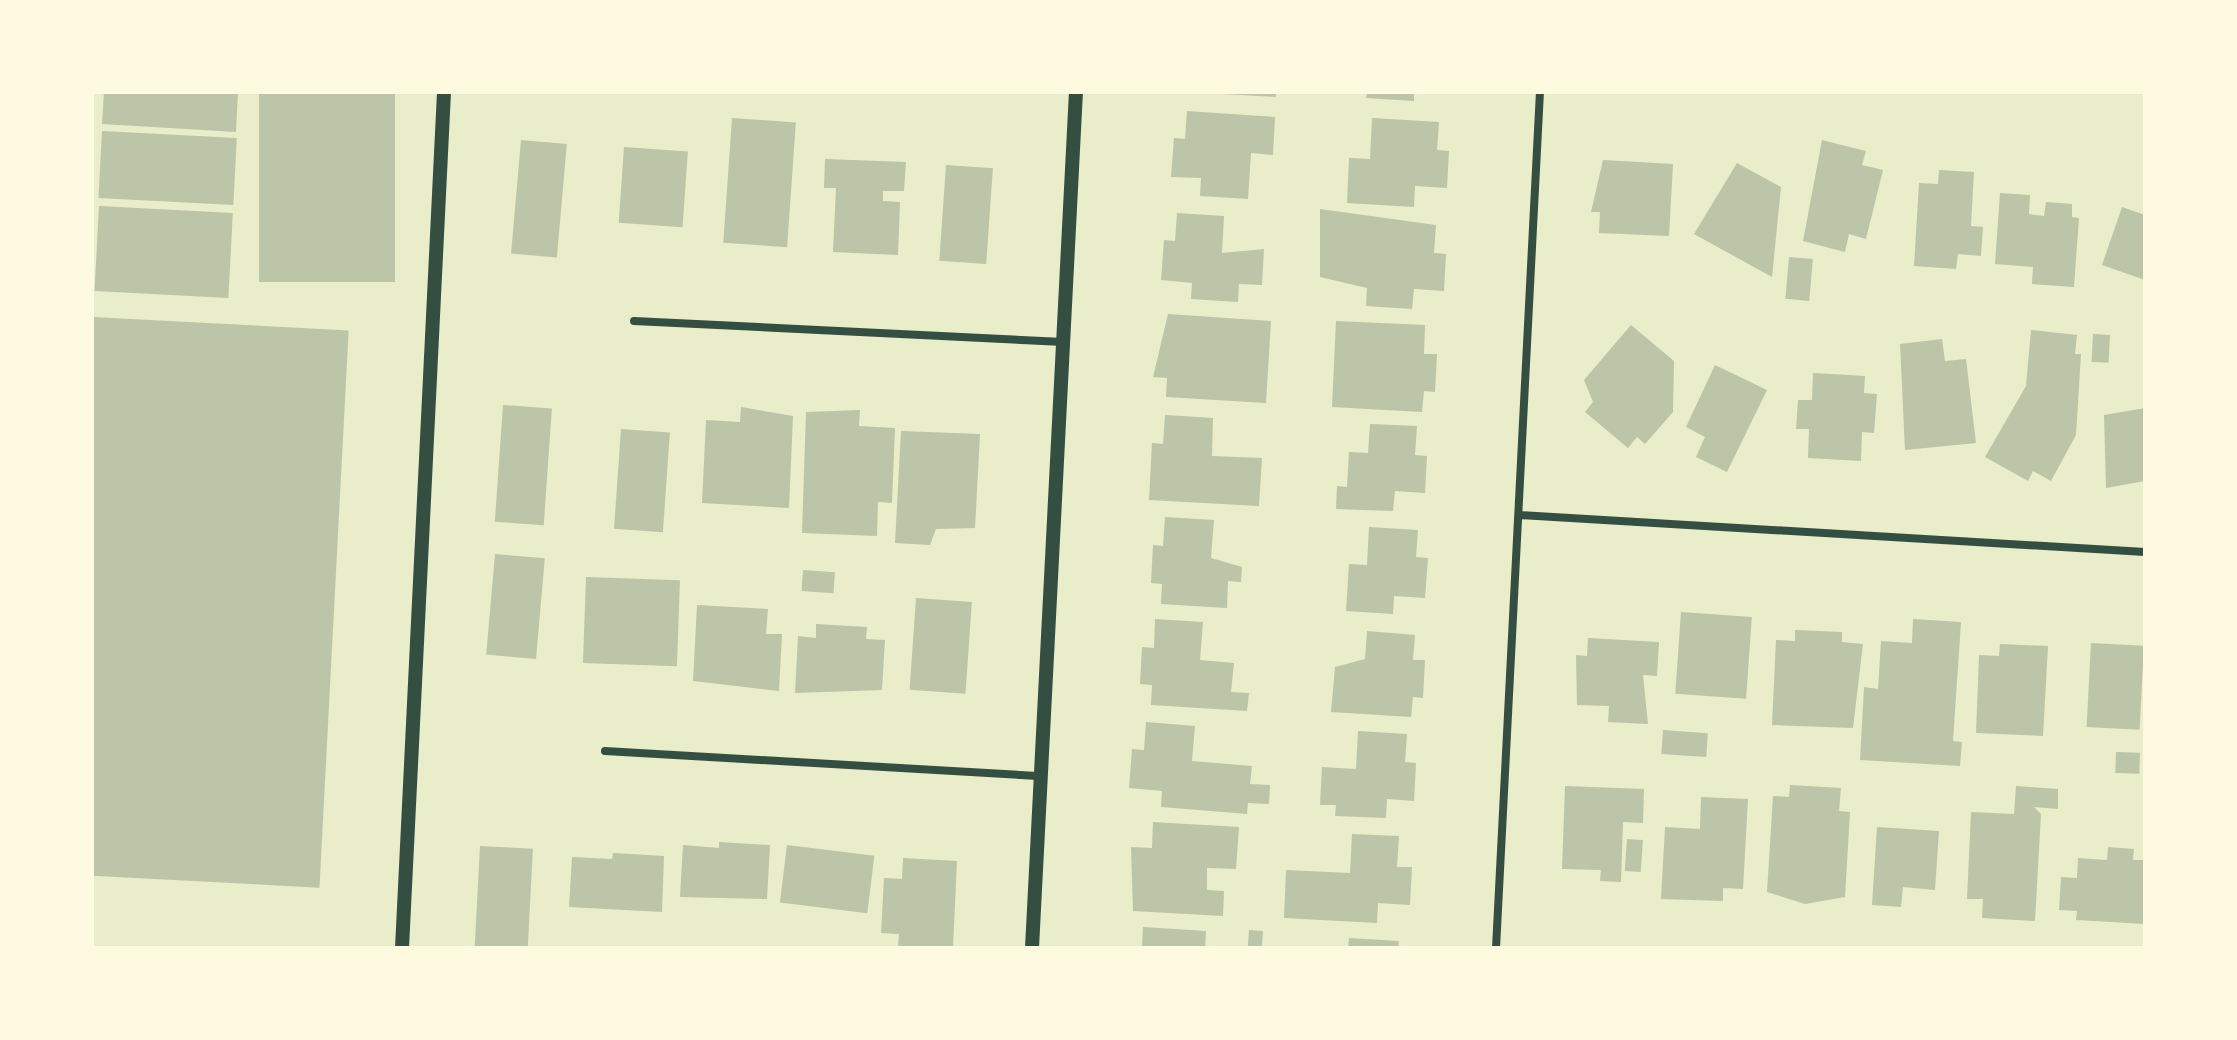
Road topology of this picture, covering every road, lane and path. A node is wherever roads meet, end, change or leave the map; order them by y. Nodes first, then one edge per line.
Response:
1 (444, 92) edge
2 (1076, 92) edge
3 (1540, 92) edge
4 (634, 321) dead end
5 (1063, 342) junction
6 (1519, 515) junction
7 (2145, 552) edge
8 (605, 751) dead end
9 (1041, 776) junction
10 (402, 948) edge
11 (1032, 948) edge
12 (1496, 948) edge

1 - 10 street
2 - 5 street
3 - 6 street
4 - 5 street
5 - 9 street
6 - 7 street
6 - 12 street
8 - 9 street
9 - 11 street

